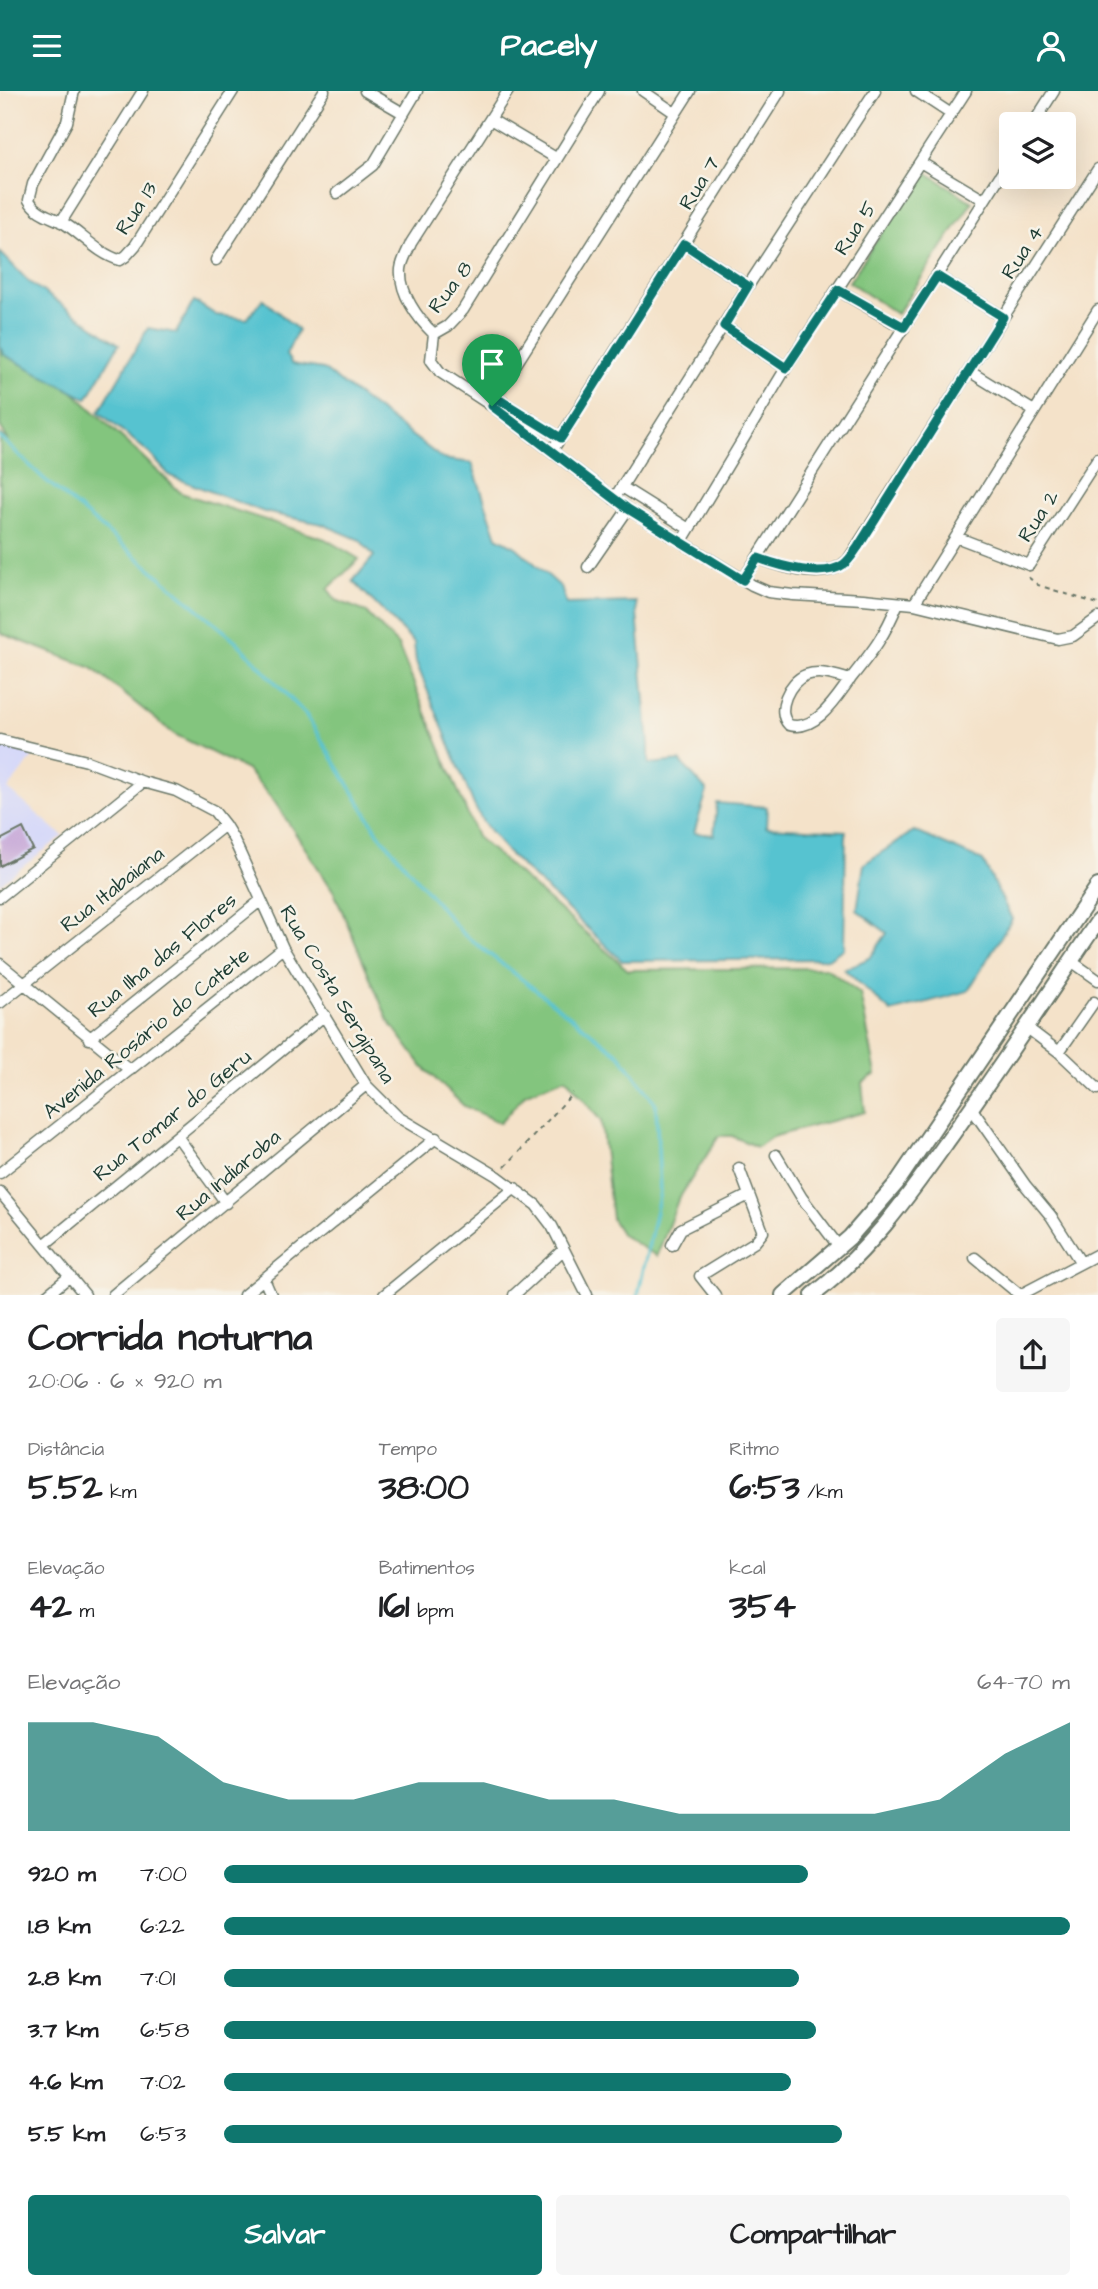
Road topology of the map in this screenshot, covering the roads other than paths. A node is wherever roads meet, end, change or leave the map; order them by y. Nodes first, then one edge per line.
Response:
1 (74, 91) edge
2 (143, 91) edge
3 (233, 91) edge
4 (324, 91) edge
5 (365, 91) edge
6 (417, 91) edge
7 (508, 91) edge
8 (599, 91) edge
9 (643, 91) edge
10 (690, 91) edge
11 (780, 91) edge
12 (876, 91) edge
13 (916, 91) edge
14 (966, 91) edge
15 (1054, 91) edge
16 (1040, 112) edge
17 (403, 113) junction
18 (675, 113) junction
19 (951, 114) junction
20 (490, 119) junction
21 (556, 158) junction
22 (920, 162) junction
23 (1098, 169) edge
24 (999, 177) edge
25 (337, 193) dead end
26 (984, 200) junction
27 (61, 222) junction
28 (684, 244) junction
29 (216, 260) dead end
30 (937, 276) junction
31 (748, 286) junction
32 (838, 290) junction
33 (1098, 310) edge
34 (1003, 317) junction
35 (724, 326) junction
36 (904, 327) junction
37 (434, 334) junction
38 (786, 368) junction
39 (969, 371) junction
40 (494, 402) junction
41 (1034, 411) junction
42 (561, 438) junction
43 (552, 451) junction
44 (1098, 458) edge
45 (622, 487) junction
46 (614, 499) junction
47 (628, 509) junction
48 (689, 529) junction
49 (956, 537) junction
50 (682, 541) junction
51 (758, 558) junction
52 (588, 567) dead end
53 (743, 580) junction
54 (898, 603) junction
55 (914, 604) junction
56 (1098, 618) edge
57 (850, 680) junction
58 (0, 740) edge
59 (143, 782) junction
60 (225, 825) junction
61 (1098, 886) edge
62 (0, 897) edge
63 (260, 901) junction
64 (1098, 921) edge
65 (283, 948) junction
66 (1071, 961) junction
67 (0, 964) edge
68 (1098, 980) edge
69 (23, 984) junction
70 (2, 1002) edge
71 (1094, 1002) dead end
72 (0, 1012) edge
73 (325, 1015) junction
74 (1026, 1027) junction
75 (89, 1039) junction
76 (1059, 1052) junction
77 (130, 1070) junction
78 (366, 1085) junction
79 (1098, 1089) edge
80 (972, 1109) junction
81 (177, 1136) junction
82 (436, 1138) junction
83 (776, 1155) dead end
84 (739, 1168) dead end
85 (0, 1173) edge
86 (515, 1188) junction
87 (0, 1192) edge
88 (749, 1195) junction
89 (226, 1203) junction
90 (44, 1245) junction
91 (672, 1245) dead end
92 (839, 1247) junction
93 (563, 1249) junction
94 (1098, 1254) edge
95 (975, 1258) dead end
96 (1081, 1263) junction
97 (70, 1276) junction
98 (264, 1279) junction
99 (47, 1295) edge
100 (85, 1295) edge
101 (113, 1295) edge
102 (244, 1295) edge
103 (271, 1295) edge
104 (384, 1295) edge
105 (514, 1295) edge
106 (587, 1295) edge
107 (715, 1295) edge
108 (783, 1295) edge
109 (813, 1295) edge
110 (1020, 1295) edge

1 - 27 street
2 - 27 street
3 - 27 street, Rua 13
4 - 29 street
5 - 17 street
6 - 17 street
7 - 20 street, Rua 8
8 - 21 street, Rua 8
9 - 18 street
10 - 18 street
11 - 28 street, Rua 7
12 - 31 street
13 - 19 street
14 - 19 street, Rua 5
15 - 16 street
17 - 25 street
18 - 40 street
19 - 22 street, Rua 5
20 - 21 street
20 - 37 street, Rua 8
21 - 37 street, Rua 8
22 - 26 street
22 - 32 street, Rua 5
23 - 34 street, Rua 4
24 - 26 street
26 - 30 street
28 - 31 street
28 - 42 street, Rua 7
30 - 34 street
30 - 36 street
31 - 35 street
32 - 36 street
32 - 38 street, Rua 5
33 - 41 street
34 - 39 street, Rua 4
35 - 38 street
35 - 45 street
36 - 51 street
37 - 40 street
38 - 48 street, Rua 5
39 - 41 street
39 - 51 street, Rua 4
40 - 42 street
40 - 43 street
41 - 49 street
42 - 43 street, Rua 7
43 - 46 street
44 - 49 street, Rua 2
45 - 46 street
45 - 48 street
46 - 47 street
47 - 50 street
47 - 52 street
48 - 50 street, Rua 5
49 - 55 street
50 - 53 street
51 - 53 street
53 - 54 street
54 - 55 street
54 - 57 street
55 - 56 street
57 - 57 street
58 - 59 street, Rua Costa Sergipana
59 - 60 street, Rua Costa Sergipana
59 - 62 street
60 - 63 street, Rua Costa Sergipana
60 - 69 street, Rua Itabaiana
61 - 92 street
63 - 65 street, Rua Costa Sergipana
63 - 75 street, Rua Ilha das Flores
64 - 66 street
65 - 73 street, Rua Costa Sergipana
65 - 77 street, Avenida Rosário do Catete
66 - 68 street
66 - 74 street
67 - 69 street
69 - 70 street, Rua Itabaiana
69 - 75 street
70 - 72 street
71 - 76 street
73 - 78 street, Rua Costa Sergipana
73 - 81 street, Rua Tomar do Geru
74 - 76 street
74 - 80 street
75 - 77 street
76 - 79 street
77 - 85 street, Avenida Rosário do Catete
78 - 82 street, Rua Costa Sergipana
78 - 89 street, Rua Indiaroba
80 - 96 street
80 - 109 street
81 - 89 street
81 - 90 street, Rua Tomar do Geru
82 - 86 street, Rua Costa Sergipana
82 - 98 street
83 - 92 street
84 - 88 street
86 - 93 street, Rua Costa Sergipana
86 - 104 street
87 - 90 street
88 - 91 street
88 - 107 street
89 - 101 street, Rua Indiaroba
90 - 97 street
92 - 108 street
93 - 105 street
93 - 106 street, Rua Costa Sergipana
94 - 96 street
95 - 110 street
96 - 110 street
97 - 99 street
97 - 100 street
98 - 102 street
98 - 103 street

